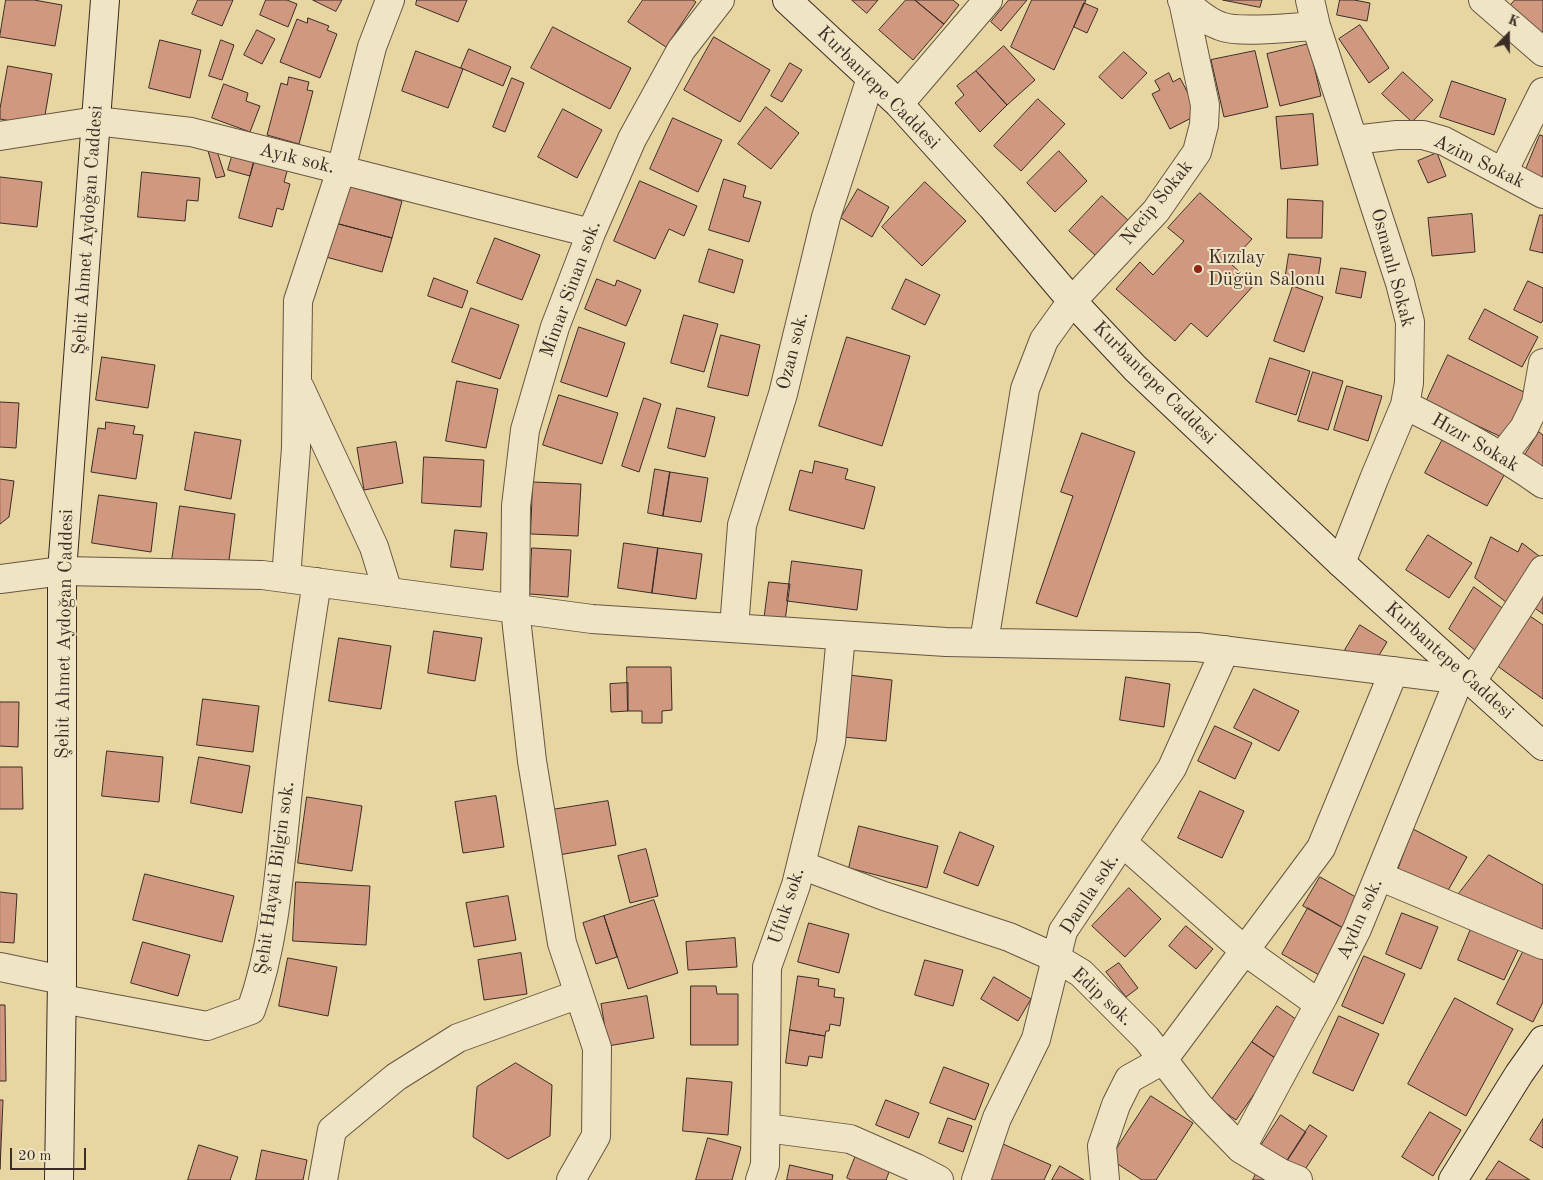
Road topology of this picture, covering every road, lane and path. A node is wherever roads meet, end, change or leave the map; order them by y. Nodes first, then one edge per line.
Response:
1 (105, 0) edge
2 (390, 0) edge
3 (720, 0) edge
4 (786, 0) edge
5 (988, 0) edge
6 (1182, 0) edge
7 (1482, 0) edge
8 (1313, 13) edge
9 (1543, 52) edge
10 (870, 78) junction
11 (1543, 92) edge
12 (898, 104) junction
13 (96, 121) junction
14 (0, 136) edge
15 (1354, 140) junction
16 (341, 170) junction
17 (1503, 172) junction
18 (1543, 194) edge
19 (591, 233) junction
20 (1072, 301) junction
21 (1543, 363) edge
22 (297, 382) junction
23 (1405, 405) junction
24 (1502, 456) junction
25 (1543, 484) edge
26 (1341, 563) junction
27 (1543, 570) edge
28 (62, 571) junction
29 (286, 578) junction
30 (0, 579) edge
31 (317, 582) junction
32 (388, 592) junction
33 (515, 608) junction
34 (734, 628) junction
35 (841, 635) junction
36 (984, 642) junction
37 (1225, 650) junction
38 (1394, 672) junction
39 (1465, 681) junction
40 (1543, 746) edge
41 (1123, 843) junction
42 (801, 865) junction
43 (1379, 876) junction
44 (1543, 945) edge
45 (1245, 951) junction
46 (1056, 958) junction
47 (0, 967) edge
48 (62, 989) junction
49 (579, 994) junction
50 (1319, 1004) junction
51 (1543, 1040) edge
52 (1163, 1060) junction
53 (766, 1128) junction
54 (1241, 1149) junction
55 (59, 1180) edge
56 (323, 1180) edge
57 (571, 1180) edge
58 (760, 1180) edge
59 (939, 1180) edge
60 (976, 1180) edge
61 (1105, 1180) edge
62 (1298, 1180) edge
63 (1453, 1180) edge

1 - 13 street, Şehit Ahmet Aydoğan Caddesi
2 - 16 street
3 - 19 street, Mimar Sinan sok.
4 - 10 street, Kurbantepe Caddesi
5 - 12 street
6 - 8 street
6 - 20 street, Necip Sokak
7 - 9 street
8 - 15 street, Osmanlı Sokak
10 - 12 street, Kurbantepe Caddesi
10 - 34 street, Ozan sok.
11 - 17 street
12 - 20 street, Kurbantepe Caddesi
13 - 14 street, Ayık sok.
13 - 16 street, Ayık sok.
13 - 28 street, Şehit Ahmet Aydoğan Caddesi
15 - 17 street, Azim Sokak
15 - 23 street, Osmanlı Sokak
16 - 19 street, Ayık sok.
16 - 22 street
17 - 18 street, Azim Sokak
19 - 33 street, Mimar Sinan sok.
20 - 26 street, Kurbantepe Caddesi
20 - 36 street, Necip Sokak
21 - 24 street
22 - 29 street
22 - 32 street
23 - 24 street, Hızır Sokak
23 - 26 street, Osmanlı Sokak
24 - 25 street, Hızır Sokak
26 - 39 street, Kurbantepe Caddesi
27 - 39 street, Aydın sok.
28 - 29 street
28 - 30 street
28 - 48 street, Şehit Ahmet Aydoğan Caddesi
29 - 31 street
31 - 32 street
31 - 48 street, Şehit Hayati Bilgin sok.
32 - 33 street
33 - 34 street
33 - 49 street, Mimar Sinan sok.
34 - 35 street
35 - 36 street
35 - 42 street, Ufuk sok.
36 - 37 street
37 - 38 street
37 - 41 street, Damla sok.
38 - 39 street
38 - 45 street
39 - 40 street, Kurbantepe Caddesi
39 - 43 street, Aydın sok.
41 - 45 street
41 - 46 street, Damla sok.
42 - 46 street, Edip sok.
42 - 53 street, Ufuk sok.
43 - 44 street
43 - 50 street, Aydın sok.
45 - 50 street
45 - 52 street
46 - 52 street, Edip sok.
46 - 60 street, Damla sok.
47 - 48 street, Şehit Hayati Bilgin sok.
48 - 55 street, Şehit Ahmet Aydoğan Caddesi
49 - 56 street
49 - 57 street, Mimar Sinan sok.
50 - 54 street, Aydın sok.
51 - 63 street
52 - 54 street, Edip sok.
52 - 61 street
53 - 58 street, Ufuk sok.
53 - 59 street
54 - 62 street, Edip sok.

